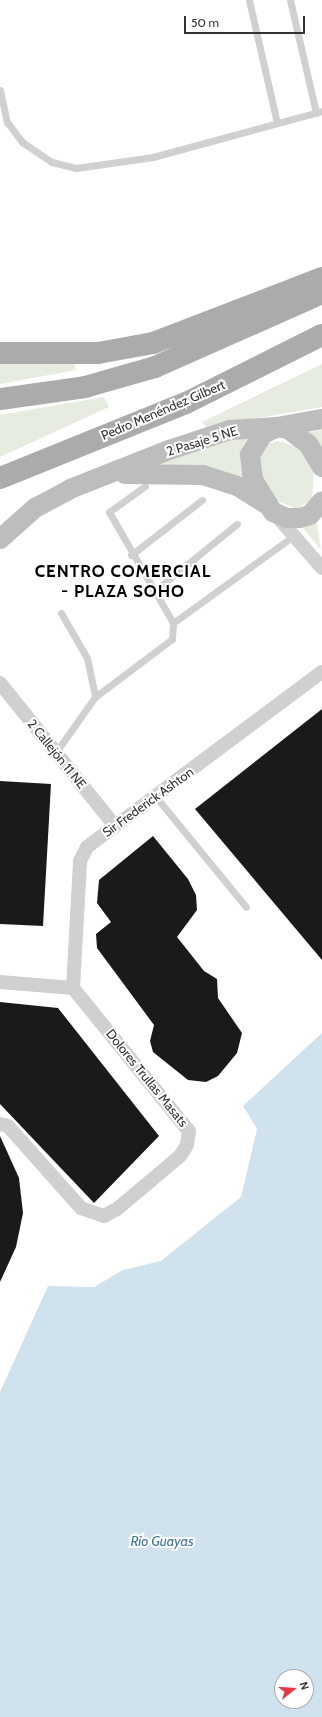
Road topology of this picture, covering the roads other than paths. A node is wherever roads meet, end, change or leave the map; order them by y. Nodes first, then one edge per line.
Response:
1 (249, 0) edge
2 (290, 0) edge
3 (0, 90) edge
4 (319, 112) edge
5 (277, 123) junction
6 (322, 278) edge
7 (322, 293) edge
8 (322, 335) edge
9 (0, 353) edge
10 (0, 398) edge
11 (322, 419) edge
12 (277, 427) junction
13 (322, 467) edge
14 (0, 478) edge
15 (86, 482) junction
16 (145, 486) dead end
17 (202, 500) dead end
18 (322, 501) edge
19 (270, 508) junction
20 (237, 524) dead end
21 (293, 536) junction
22 (0, 539) edge
23 (132, 554) junction
24 (322, 568) edge
25 (153, 592) junction
26 (61, 613) dead end
27 (173, 623) junction
28 (322, 672) edge
29 (0, 683) edge
30 (95, 698) junction
31 (56, 752) junction
32 (156, 797) junction
33 (114, 825) junction
34 (246, 907) dead end
35 (0, 982) edge
36 (72, 988) junction
37 (0, 1124) edge

1 - 5 lane
2 - 4 lane
3 - 5 lane
4 - 5 lane
6 - 9 main road
7 - 10 main road
8 - 14 main road, Pedro Menéndez Gilbert
11 - 12 street, 2 Pasaje 5 NE
12 - 13 street
12 - 15 street, 2 Pasaje 5 NE
12 - 19 street
15 - 19 street, 2 Pasaje 5 NE
15 - 22 street, 2 Pasaje 5 NE
16 - 23 lane
17 - 23 lane
18 - 19 street, 2 Pasaje 5 NE
19 - 21 street
20 - 25 lane
21 - 24 street
21 - 27 lane
23 - 25 lane
25 - 27 lane
26 - 30 lane
27 - 30 lane
28 - 32 street, Sir Frederick Ashton
29 - 31 street, 2 Callejón 11 NE
30 - 31 lane
31 - 33 street, 2 Callejón 11 NE
32 - 33 street, Sir Frederick Ashton
32 - 34 lane
33 - 36 street, Sir Frederick Ashton
35 - 36 street
36 - 37 street, Dolores Trullas Masats

